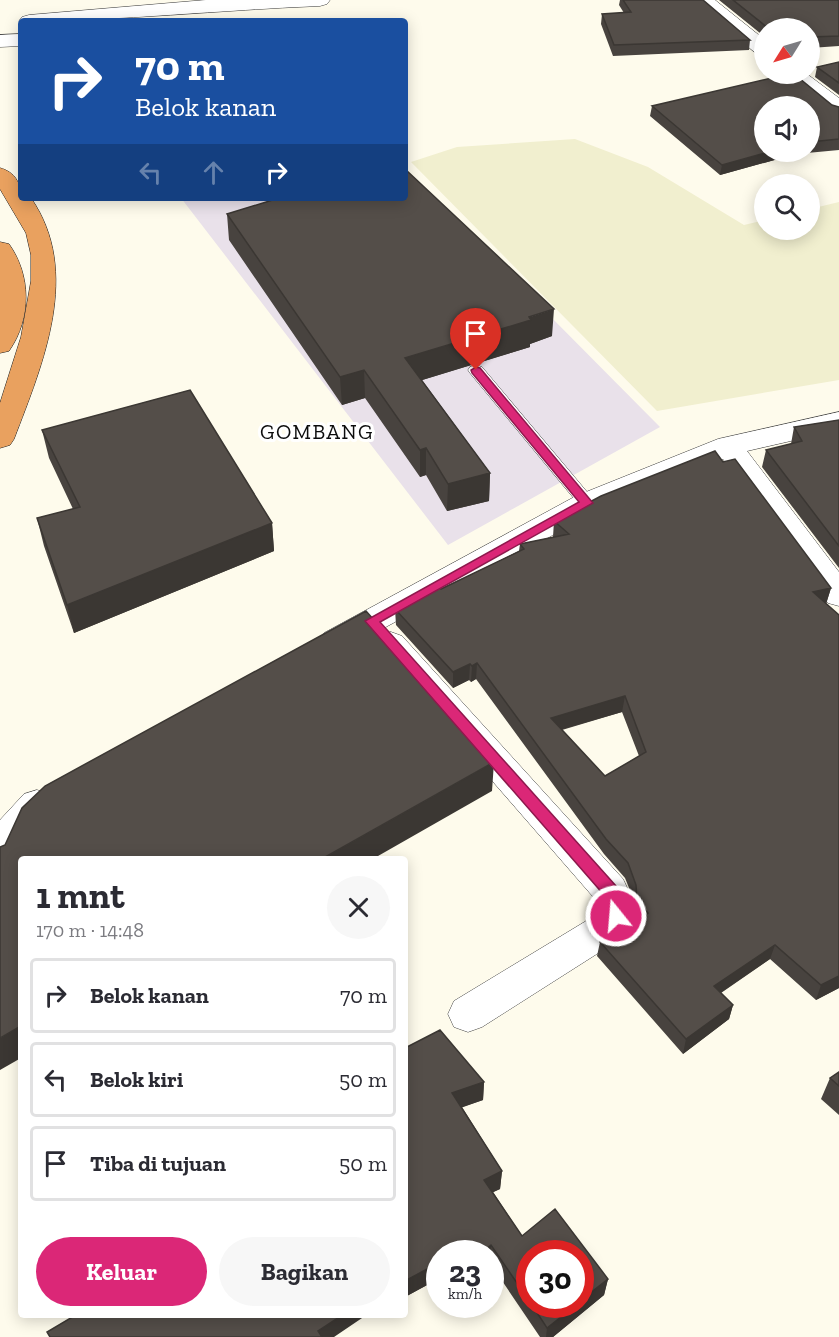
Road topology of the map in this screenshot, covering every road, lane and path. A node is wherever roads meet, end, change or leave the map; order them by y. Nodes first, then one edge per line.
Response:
1 (320, 0) edge
2 (703, 0) edge
3 (230, 2) edge
4 (62, 18) edge
5 (18, 22) edge
6 (0, 23) edge
7 (18, 40) edge
8 (0, 41) edge
9 (754, 43) edge
10 (807, 84) edge
11 (839, 109) edge
12 (0, 175) edge
13 (18, 195) edge
14 (21, 201) edge
15 (0, 249) edge
16 (0, 345) edge
17 (476, 370) dead end
18 (839, 421) edge
19 (0, 439) edge
20 (728, 446) junction
21 (587, 503) junction
22 (839, 595) edge
23 (371, 621) junction
24 (310, 655) edge
25 (63, 788) edge
26 (0, 861) edge
27 (468, 1014) dead end

1 - 3 street
2 - 9 street
3 - 4 street
5 - 6 street
7 - 8 street
10 - 11 street
12 - 13 highway
14 - 19 highway
15 - 16 highway
17 - 21 lane
18 - 20 street
20 - 21 street
20 - 22 street
21 - 23 street
23 - 24 street
23 - 27 street
25 - 26 street

